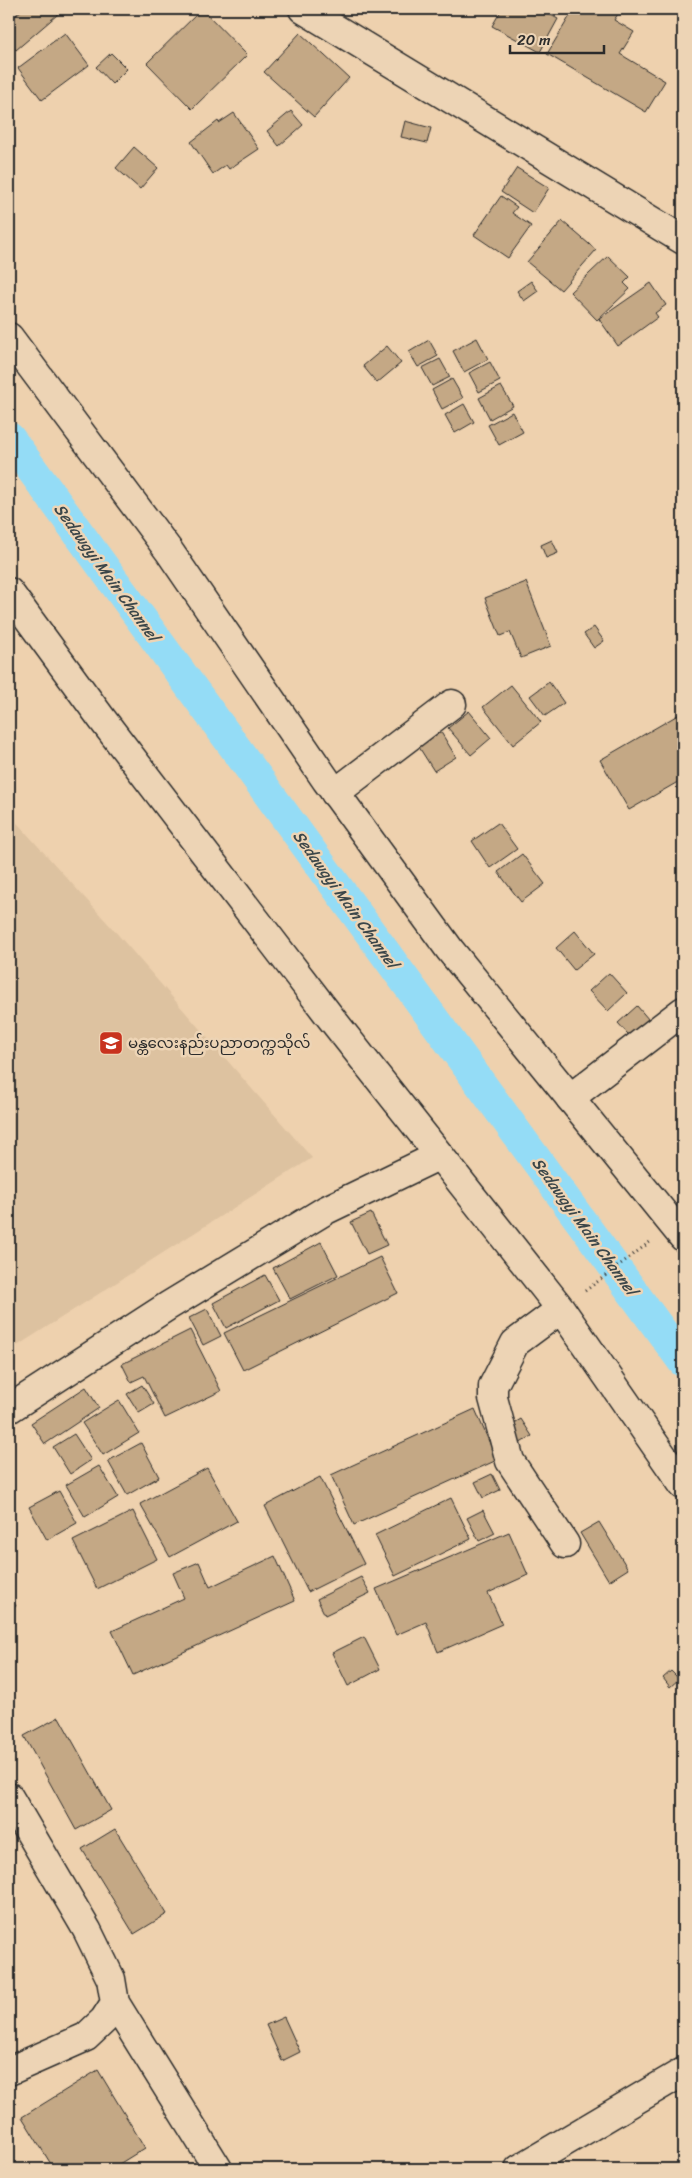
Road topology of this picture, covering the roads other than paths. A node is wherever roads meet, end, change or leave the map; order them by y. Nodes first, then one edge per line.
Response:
1 (304, 9) edge
2 (683, 240) edge
3 (9, 337) edge
4 (9, 592) edge
5 (452, 704) dead end
6 (335, 793) junction
7 (683, 1011) edge
8 (570, 1098) junction
9 (438, 1156) junction
10 (681, 1227) edge
11 (561, 1309) junction
12 (9, 1409) edge
13 (683, 1485) edge
14 (565, 1544) dead end
15 (9, 1797) edge
16 (115, 2003) junction
17 (9, 2071) edge
18 (683, 2072) edge
19 (218, 2169) edge
20 (519, 2169) edge

1 - 2 street
3 - 6 street
4 - 9 street
5 - 6 street
6 - 8 street
7 - 8 street
8 - 10 street
9 - 11 street
9 - 12 street
11 - 13 street
11 - 14 street
15 - 16 street
16 - 17 street
16 - 19 street
18 - 20 street

